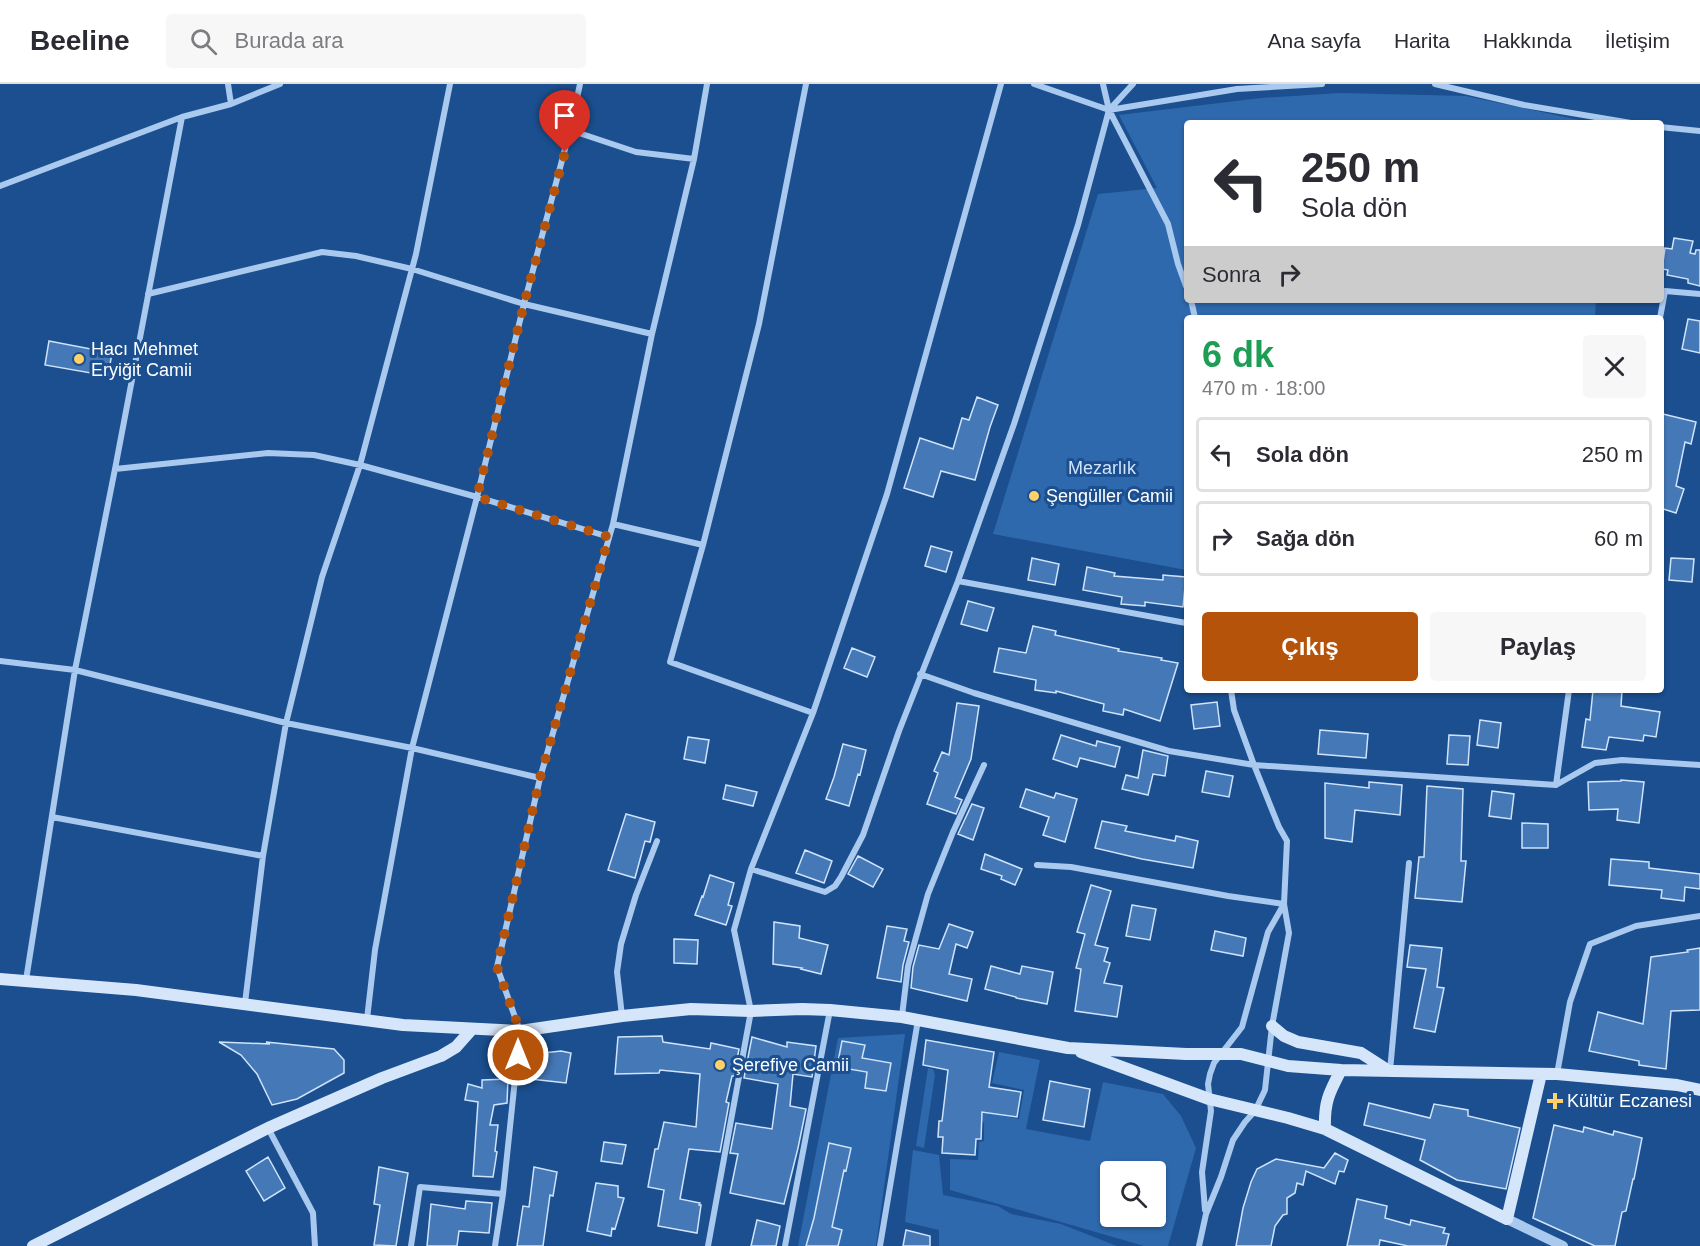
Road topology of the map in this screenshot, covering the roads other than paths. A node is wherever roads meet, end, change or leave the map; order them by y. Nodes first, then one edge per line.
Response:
1 (228, 84) edge
2 (280, 84) edge
3 (450, 84) edge
4 (580, 84) edge
5 (706, 84) edge
6 (806, 84) edge
7 (1001, 84) edge
8 (1034, 84) edge
9 (1103, 84) edge
10 (1133, 84) edge
11 (1322, 84) edge
12 (1436, 84) edge
13 (231, 104) junction
14 (1109, 110) junction
15 (182, 117) junction
16 (1613, 120) edge
17 (1664, 127) edge
18 (570, 130) junction
19 (1700, 131) edge
20 (694, 159) junction
21 (0, 186) edge
22 (412, 269) junction
23 (1184, 280) edge
24 (148, 294) junction
25 (1700, 294) edge
26 (1664, 296) edge
27 (524, 304) junction
28 (652, 334) junction
29 (360, 465) junction
30 (115, 469) junction
31 (477, 497) junction
32 (613, 524) junction
33 (609, 537) junction
34 (703, 545) junction
35 (958, 581) junction
36 (1184, 623) edge
37 (0, 661) edge
38 (75, 670) junction
39 (920, 674) junction
40 (1231, 693) edge
41 (1569, 693) edge
42 (813, 713) junction
43 (286, 723) junction
44 (412, 748) junction
45 (984, 765) dead end
46 (1254, 765) junction
47 (1700, 765) edge
48 (540, 778) junction
49 (1556, 785) junction
50 (52, 817) junction
51 (657, 841) dead end
52 (263, 856) junction
53 (1409, 863) dead end
54 (1037, 865) dead end
55 (751, 869) junction
56 (1284, 904) junction
57 (1700, 916) edge
58 (0, 979) edge
59 (26, 980) junction
60 (245, 1003) junction
61 (751, 1011) junction
62 (830, 1011) junction
63 (622, 1016) junction
64 (902, 1017) junction
65 (367, 1020) junction
66 (918, 1020) junction
67 (1272, 1026) junction
68 (472, 1029) junction
69 (520, 1031) junction
70 (1068, 1048) junction
71 (1222, 1053) junction
72 (1269, 1061) junction
73 (1341, 1070) junction
74 (1390, 1071) junction
75 (1540, 1074) junction
76 (1557, 1074) junction
77 (1700, 1090) edge
78 (1209, 1099) junction
79 (1255, 1111) junction
80 (268, 1128) junction
81 (1325, 1129) junction
82 (503, 1194) junction
83 (1206, 1214) junction
84 (1507, 1219) junction
85 (33, 1246) edge
86 (315, 1246) edge
87 (411, 1246) edge
88 (495, 1246) edge
89 (708, 1246) edge
90 (785, 1246) edge
91 (880, 1246) edge
92 (1199, 1246) edge
93 (1563, 1246) edge

1 - 13 street
2 - 13 street
3 - 22 street
4 - 18 street
5 - 20 street
6 - 34 street
7 - 42 street
8 - 14 street
9 - 14 street
10 - 14 street
11 - 14 street
12 - 16 street
13 - 15 street
14 - 23 street
14 - 35 street
15 - 21 street
15 - 24 street
17 - 19 street
18 - 20 street
18 - 27 street
20 - 28 street
22 - 24 street
22 - 27 street
22 - 29 street
24 - 30 street
25 - 26 street
27 - 28 street
27 - 31 street
28 - 32 street
29 - 30 street
29 - 31 street
29 - 43 street
30 - 38 street
31 - 33 street
31 - 44 street
32 - 33 street
32 - 34 street
33 - 48 street
34 - 42 street
35 - 36 street
35 - 39 street
37 - 38 street
38 - 43 street
38 - 50 street
39 - 46 street
39 - 55 street
40 - 46 street
41 - 49 street
42 - 55 street
43 - 44 street
43 - 52 street
44 - 48 street
44 - 65 street
45 - 64 street
46 - 49 street
46 - 56 street
47 - 49 street
48 - 69 street
50 - 52 street
50 - 59 street
51 - 63 street
52 - 60 street
53 - 74 street
54 - 56 street
55 - 61 street
56 - 67 street
56 - 71 street
57 - 76 street
58 - 59 main road
59 - 60 main road
60 - 65 main road
61 - 62 main road
61 - 63 main road
61 - 89 street
62 - 64 main road
62 - 90 street
63 - 69 main road
64 - 66 main road
65 - 68 main road
66 - 70 main road
66 - 91 street
67 - 72 street
67 - 74 main road
68 - 69 main road
68 - 80 main road
69 - 82 street
70 - 71 main road
70 - 78 main road
71 - 72 main road
71 - 78 street
72 - 73 main road
72 - 79 street
73 - 74 main road
73 - 81 main road
74 - 75 main road
75 - 76 main road
75 - 84 main road
76 - 77 main road
78 - 79 main road
78 - 83 street
79 - 81 main road
79 - 83 street
80 - 85 main road
80 - 86 street
81 - 84 main road
82 - 87 street
82 - 88 street
83 - 92 street
84 - 93 street

